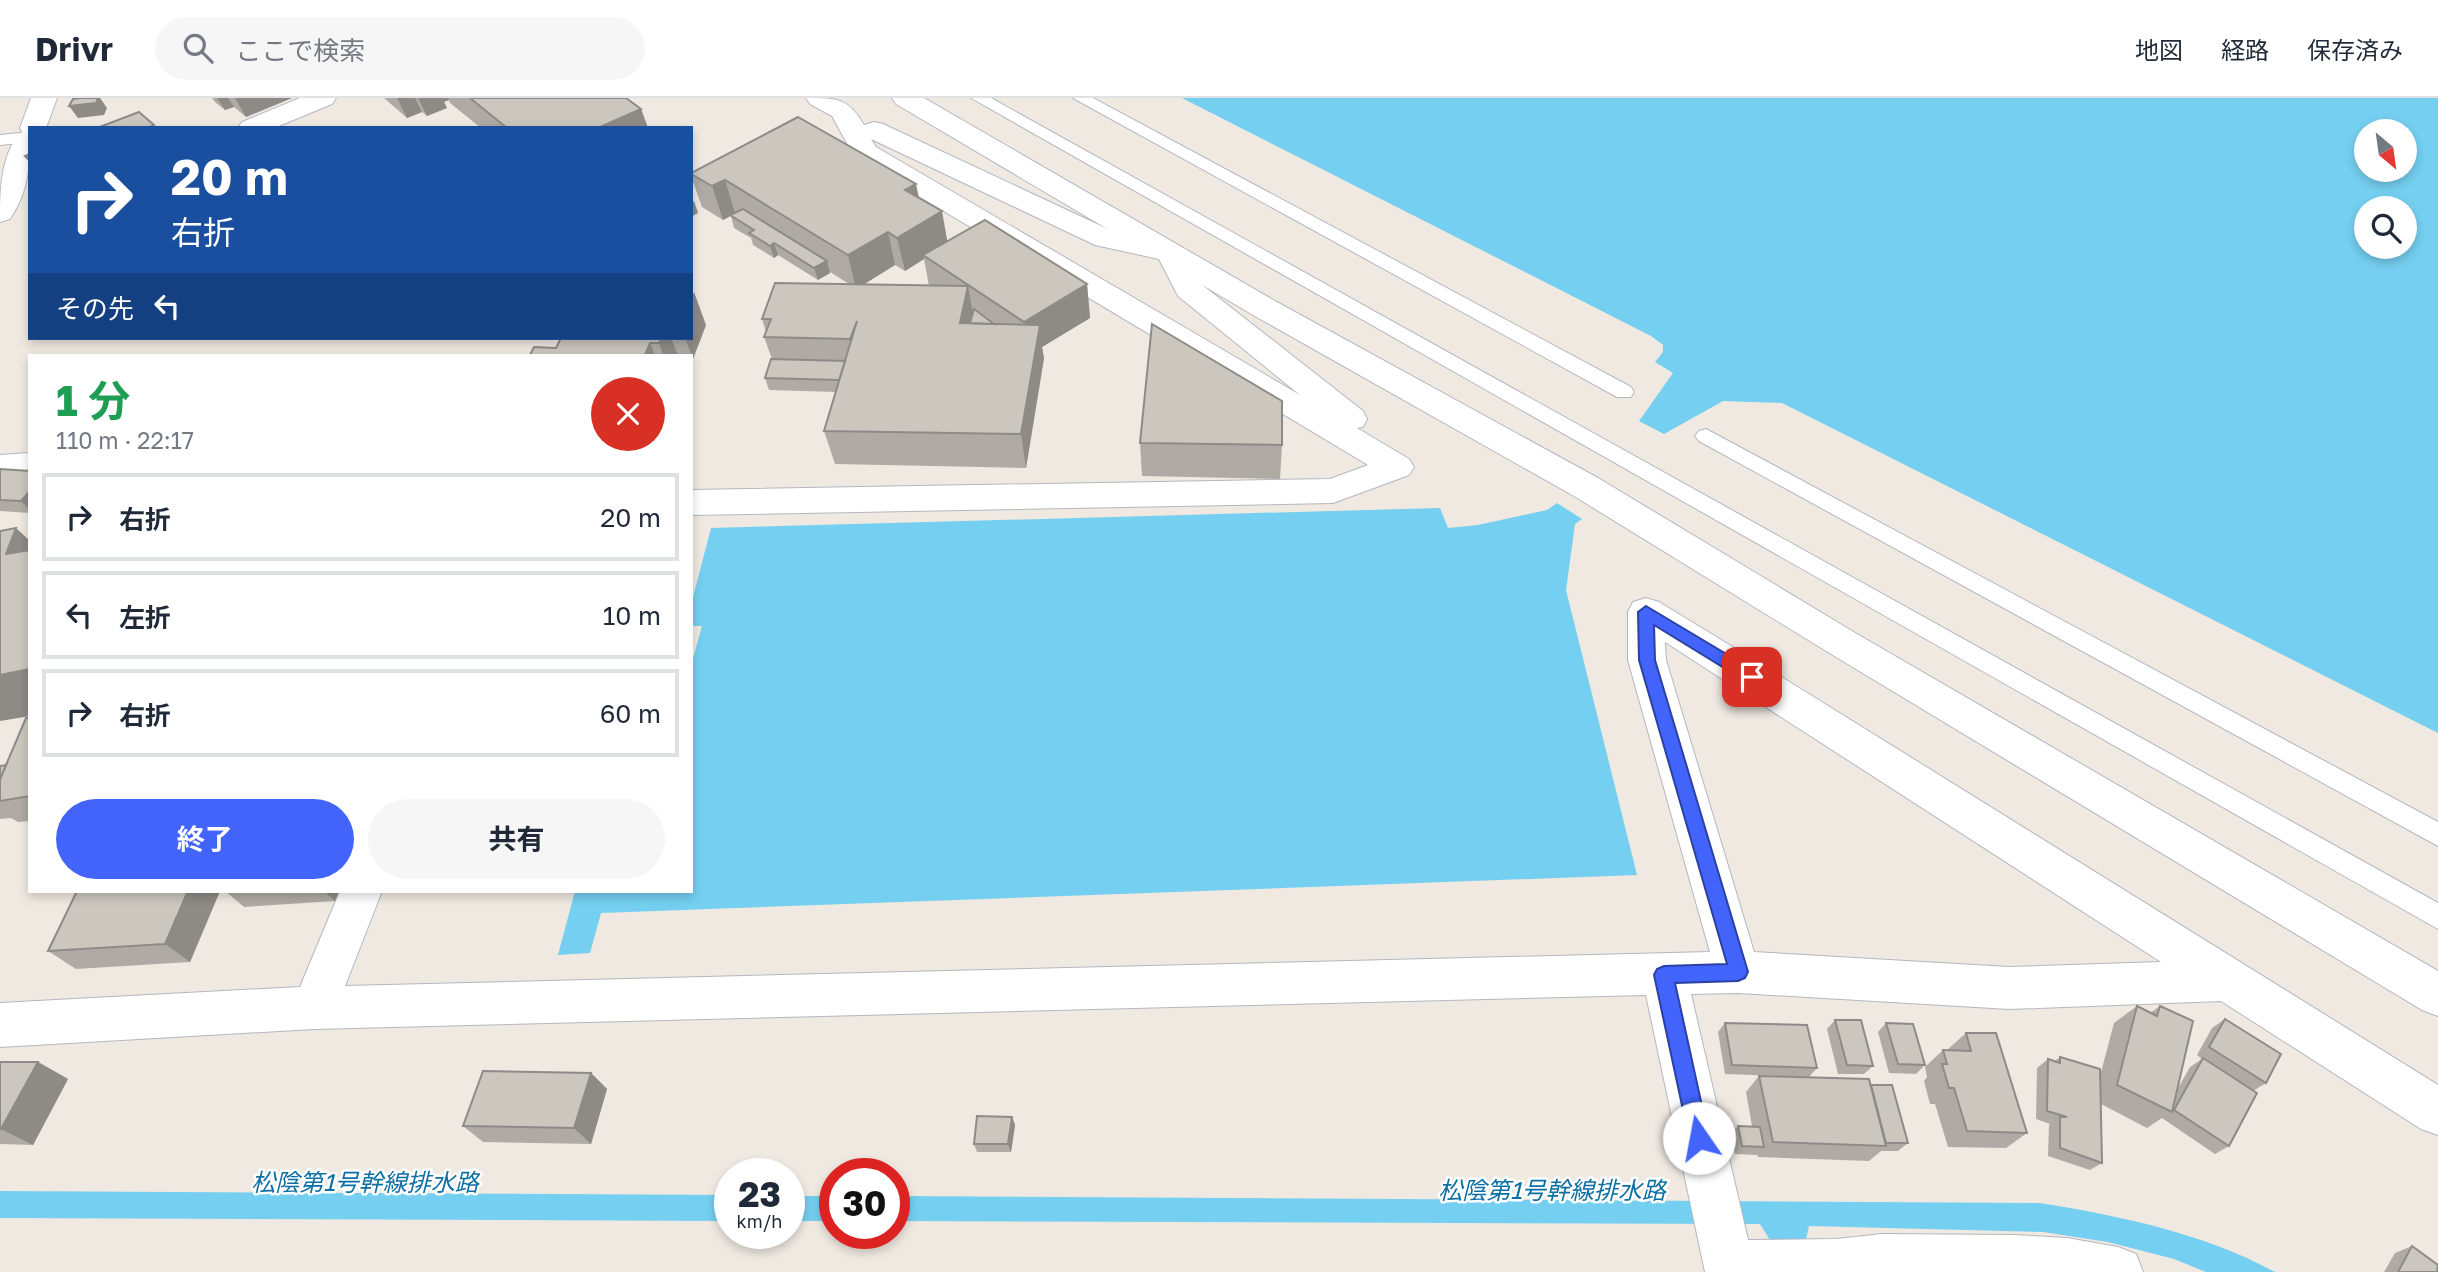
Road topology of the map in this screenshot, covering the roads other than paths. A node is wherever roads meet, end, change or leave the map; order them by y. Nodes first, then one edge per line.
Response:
1 (44, 98) edge
2 (323, 98) edge
3 (905, 98) edge
4 (979, 98) edge
5 (1081, 98) edge
6 (831, 104) edge
7 (34, 126) edge
8 (256, 126) edge
9 (28, 137) edge
10 (0, 140) edge
11 (28, 142) edge
12 (28, 212) edge
13 (0, 213) edge
14 (0, 218) edge
15 (1170, 253) junction
16 (1624, 392) dead end
17 (1706, 436) dead end
18 (28, 465) edge
19 (0, 467) edge
20 (1397, 467) junction
21 (693, 502) edge
22 (2438, 835) edge
23 (360, 893) edge
24 (2438, 917) edge
25 (1738, 972) junction
26 (1664, 975) junction
27 (2225, 980) junction
28 (2438, 995) edge
29 (314, 1008) junction
30 (0, 1026) edge
31 (2438, 1112) edge
32 (1737, 1264) edge
33 (1831, 1267) edge
34 (2118, 1272) edge

1 - 7 street
2 - 8 street
3 - 15 street
4 - 24 lane
5 - 16 lane
6 - 15 street
6 - 20 street
9 - 10 lane
11 - 13 street
12 - 14 street
15 - 20 street
15 - 28 street
17 - 22 lane
18 - 19 street
20 - 21 street
23 - 29 street
25 - 26 street
25 - 27 street
25 - 27 street
26 - 29 street
26 - 32 street
27 - 31 street
29 - 30 street
32 - 33 street
33 - 34 street

